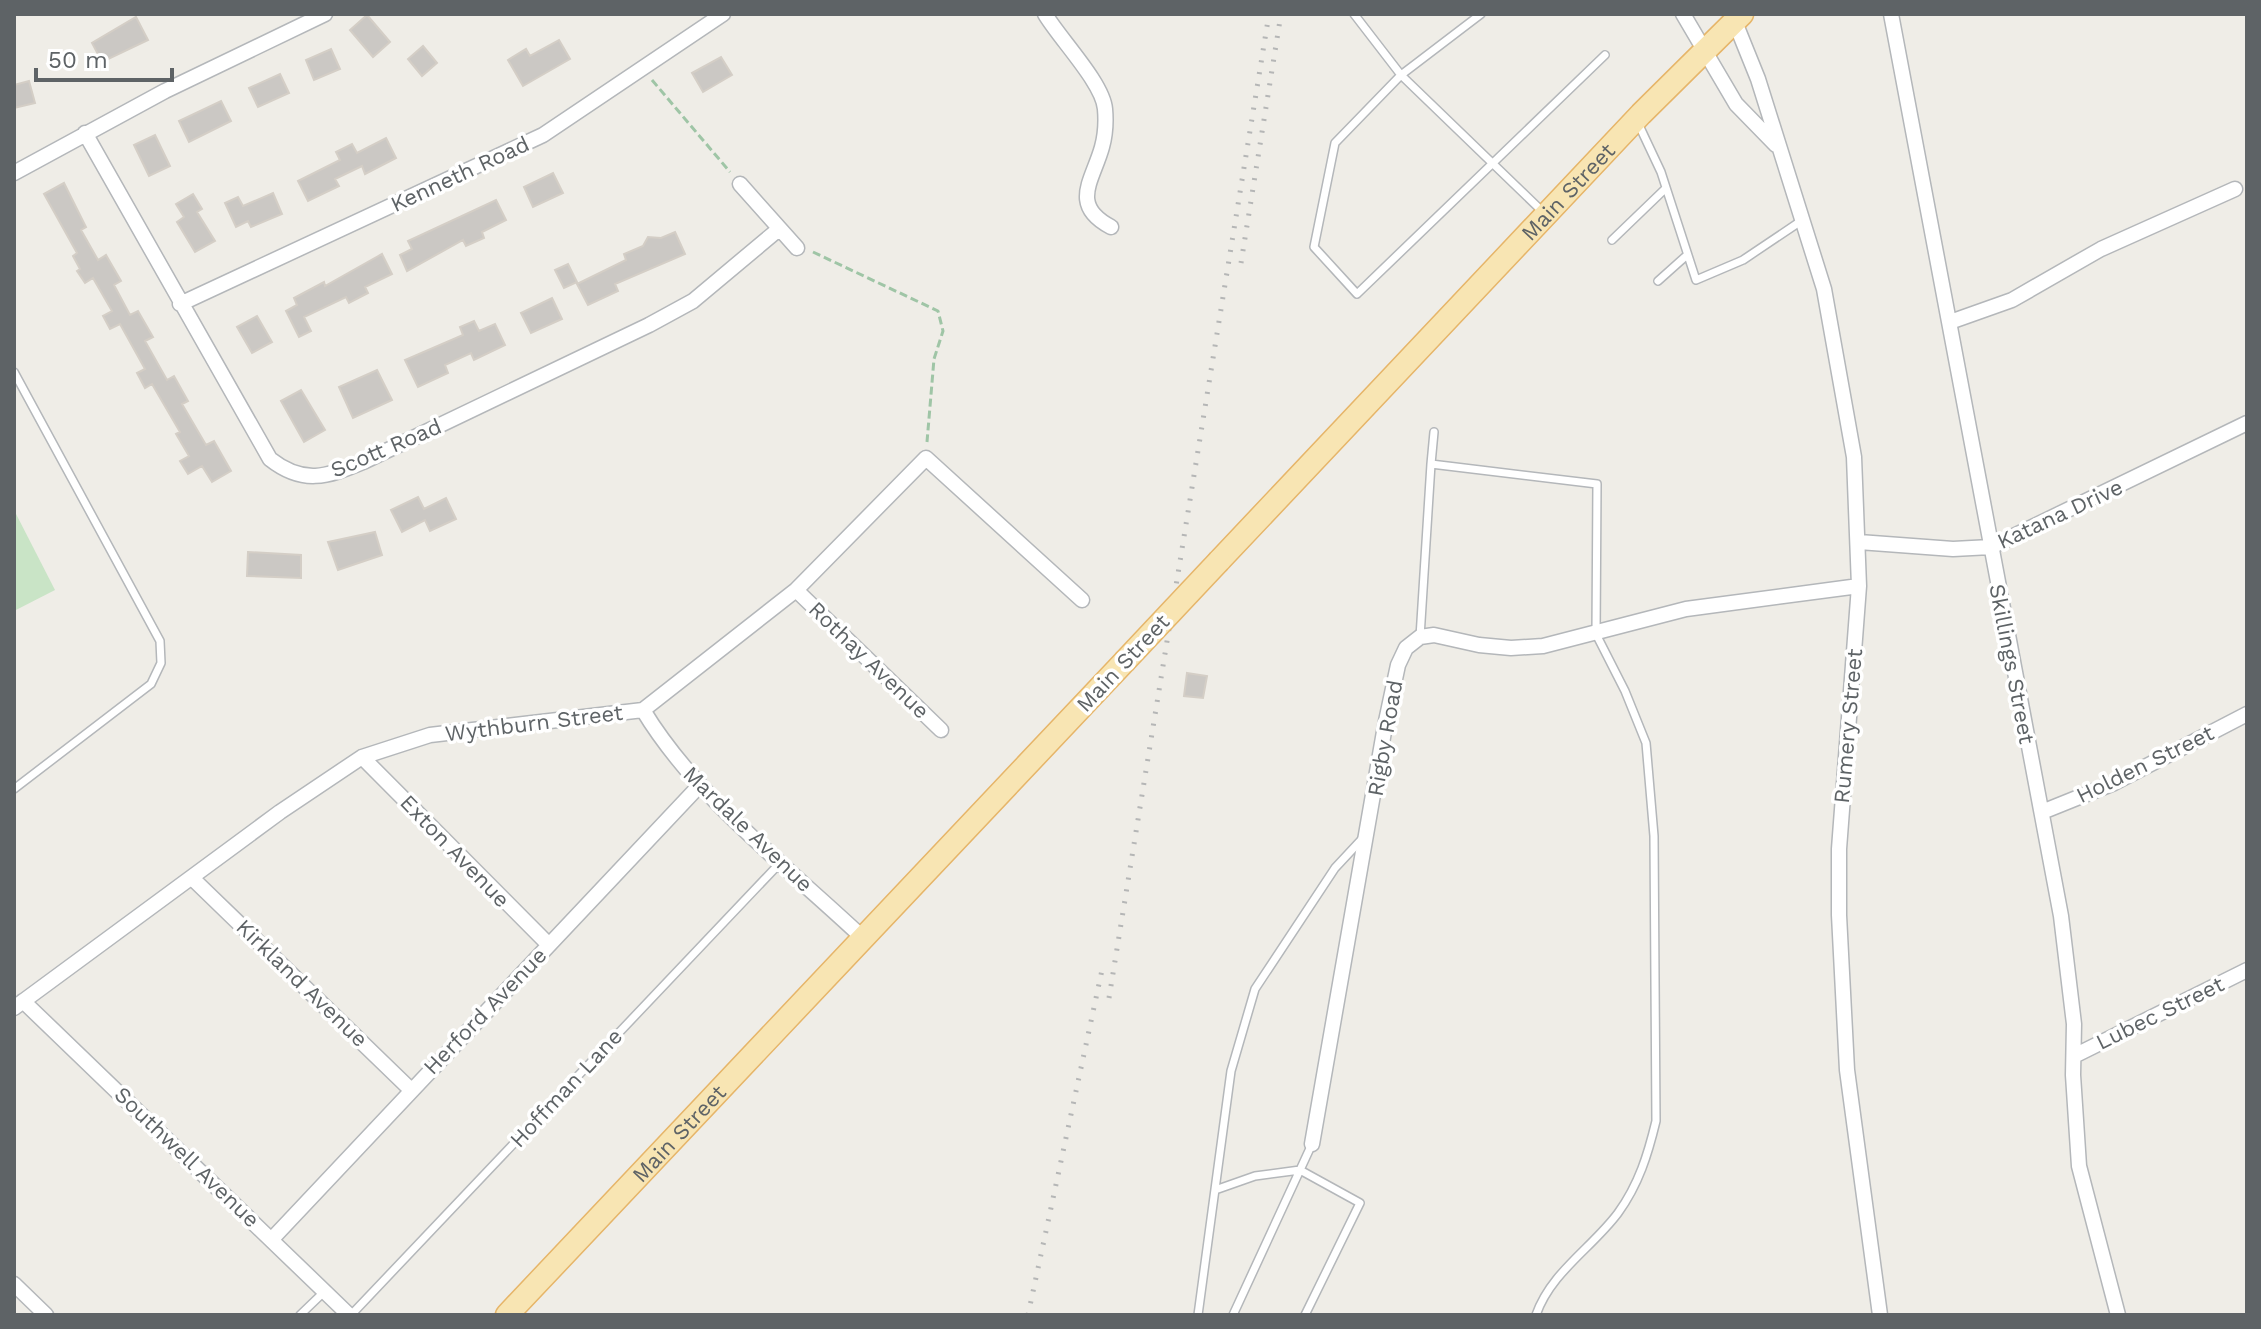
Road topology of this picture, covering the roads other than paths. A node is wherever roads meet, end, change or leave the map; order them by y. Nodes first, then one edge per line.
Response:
1 (325, 14) edge
2 (723, 14) edge
3 (1045, 14) edge
4 (1354, 14) edge
5 (1481, 14) edge
6 (1683, 14) edge
7 (1891, 14) edge
8 (1738, 18) edge
9 (1707, 51) junction
10 (1605, 55) dead end
11 (1401, 75) junction
12 (1636, 119) junction
13 (85, 133) junction
14 (1777, 145) junction
15 (1493, 166) junction
16 (14, 173) edge
17 (740, 184) road end
18 (1666, 188) junction
19 (2235, 189) dead end
20 (1546, 215) junction
21 (1803, 220) junction
22 (1111, 227) dead end
23 (779, 229) junction
24 (1612, 240) dead end
25 (797, 248) road end
26 (1686, 256) junction
27 (1658, 281) dead end
28 (180, 304) junction
29 (1950, 322) junction
30 (14, 372) edge
31 (2247, 423) edge
32 (1434, 432) dead end
33 (1431, 464) junction
34 (1859, 542) junction
35 (1991, 547) junction
36 (1859, 586) junction
37 (796, 590) junction
38 (1082, 600) dead end
39 (1596, 634) junction
40 (1420, 637) junction
41 (643, 710) junction
42 (2247, 714) edge
43 (941, 730) dead end
44 (362, 757) junction
45 (700, 785) junction
46 (14, 789) edge
47 (2042, 812) junction
48 (1369, 832) junction
49 (781, 861) junction
50 (192, 878) junction
51 (864, 939) junction
52 (548, 944) junction
53 (2247, 970) edge
54 (19, 1004) edge
55 (2074, 1056) junction
56 (410, 1089) junction
57 (1312, 1144) joint
58 (1300, 1170) junction
59 (1218, 1189) junction
60 (272, 1239) junction
61 (14, 1284) edge
62 (325, 1291) junction
63 (46, 1315) edge
64 (300, 1315) edge
65 (350, 1315) edge
66 (507, 1315) edge
67 (1198, 1315) edge
68 (1233, 1315) edge
69 (1305, 1315) edge
70 (1536, 1315) edge
71 (1880, 1315) edge
72 (2118, 1315) edge

1 - 13 street
2 - 28 street, Kenneth Road
3 - 22 street
4 - 11 lane
5 - 11 lane
6 - 9 street, Rumery Street
7 - 29 street, Skillings Street
8 - 9 main road, Main Street
8 - 14 street, Rumery Street
9 - 12 main road, Main Street
9 - 14 street, Rumery Street
10 - 15 lane
11 - 15 lane
11 - 15 lane
12 - 18 lane
12 - 20 main road, Main Street
13 - 16 street
13 - 28 street, Scott Road
14 - 21 street, Rumery Street
15 - 20 lane
17 - 23 street
18 - 24 lane
18 - 26 lane
19 - 29 street
20 - 51 main road, Main Street, bridge
21 - 26 lane
21 - 34 street, Rumery Street
23 - 25 street
23 - 28 street, Scott Road
26 - 27 lane
29 - 35 street, Skillings Street
30 - 46 lane
31 - 35 street, Katana Drive
32 - 33 lane
33 - 39 lane
33 - 40 lane
34 - 35 street, Katana Drive
34 - 36 street, Rumery Street
35 - 47 street, Skillings Street
36 - 39 street
36 - 71 street, Rumery Street
37 - 38 street, Wythburn Street
37 - 41 street, Wythburn Street
37 - 43 street, Rothay Avenue
39 - 40 street
39 - 70 lane
40 - 48 street, Rigby Road
41 - 44 street, Wythburn Street
41 - 45 street, Mardale Avenue
42 - 47 street, Holden Street
44 - 50 street, Wythburn Street
44 - 52 street, Exton Avenue
45 - 49 street, Mardale Avenue
45 - 52 street, Herford Avenue
47 - 55 street, Skillings Street
48 - 57 street, Rigby Road
48 - 59 lane
49 - 51 street, Mardale Avenue
49 - 65 lane, Hoffman Lane
50 - 54 street, Wythburn Street
50 - 56 street, Kirkland Avenue
51 - 66 main road, Main Street
52 - 56 street, Herford Avenue
53 - 55 street, Lubec Street
54 - 60 street, Southwell Avenue
55 - 72 street, Skillings Street
56 - 60 street, Herford Avenue
57 - 58 lane
58 - 59 lane
58 - 68 lane
58 - 69 lane
59 - 67 lane
60 - 62 street, Southwell Avenue
61 - 63 street
62 - 64 lane
62 - 65 street, Southwell Avenue

